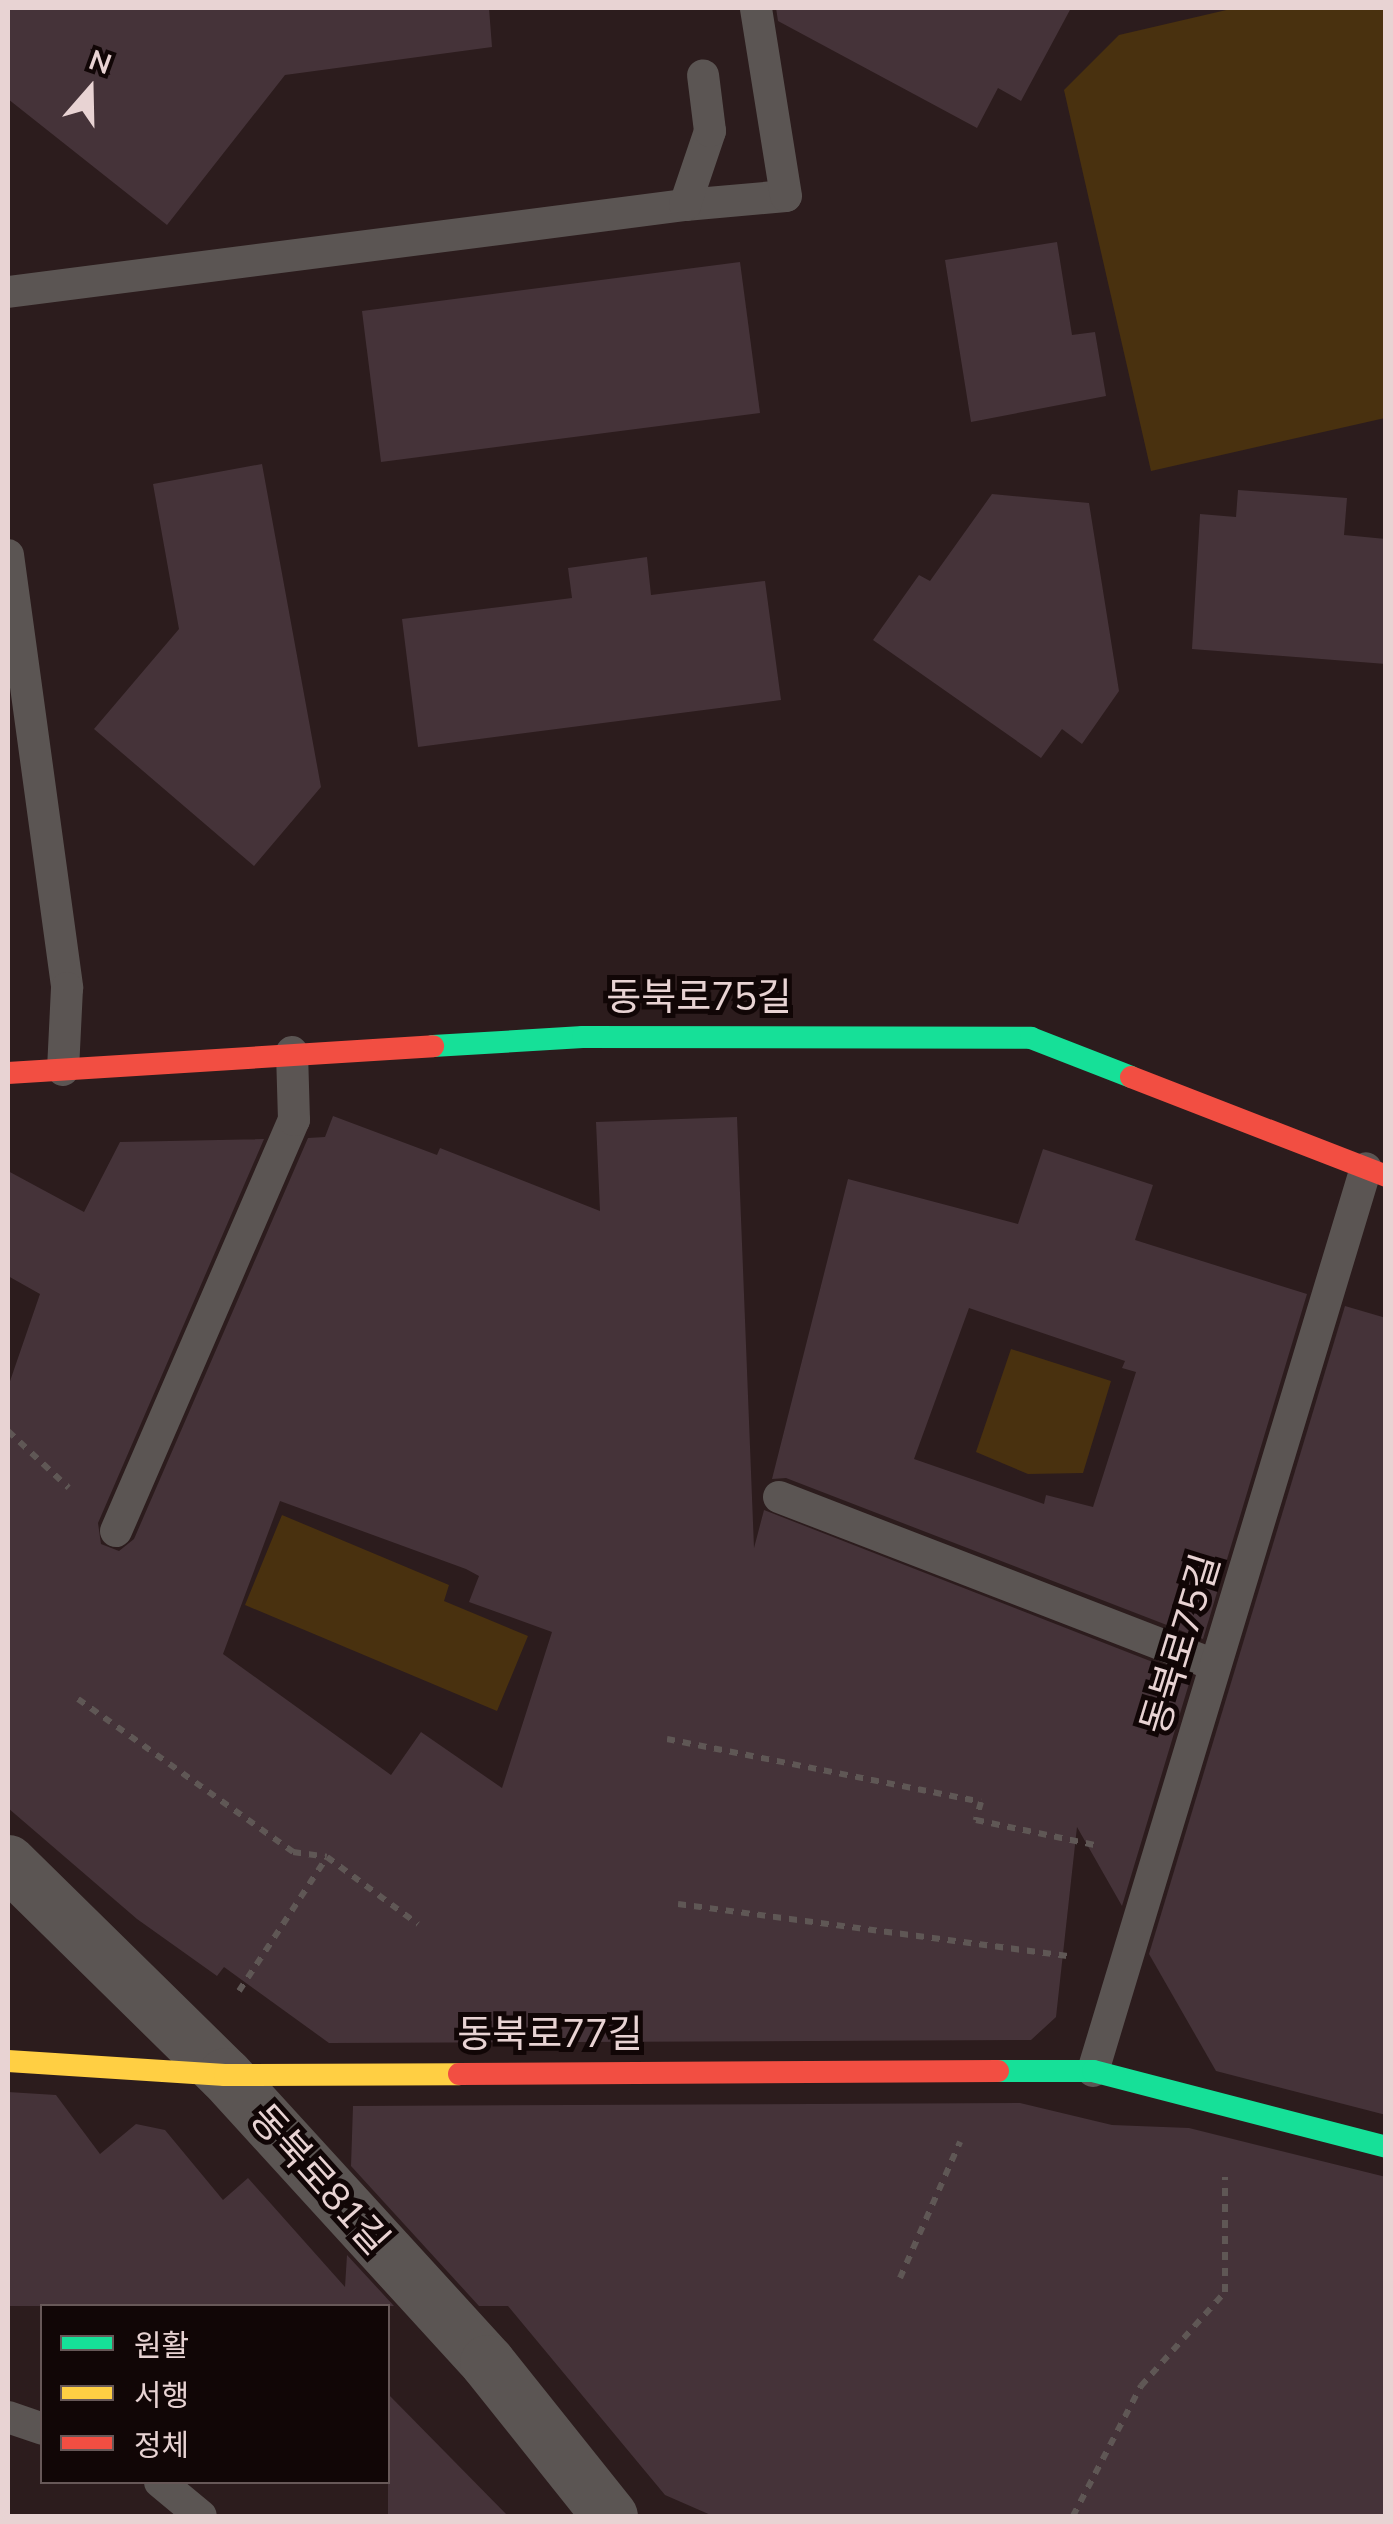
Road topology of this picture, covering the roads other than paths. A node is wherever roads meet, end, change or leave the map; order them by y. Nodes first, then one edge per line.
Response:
1 (756, 8) edge
2 (703, 75) dead end
3 (686, 205) junction
4 (8, 292) edge
5 (8, 556) edge
6 (292, 1052) junction
7 (62, 1070) junction
8 (8, 1072) edge
9 (1376, 1172) edge
10 (779, 1496) dead end
11 (116, 1531) road end
12 (1215, 1665) junction
13 (8, 1862) edge
14 (8, 2060) edge
15 (212, 2062) junction
16 (1093, 2071) junction
17 (1386, 2147) edge
18 (8, 2416) edge
19 (40, 2428) edge
20 (162, 2484) edge
21 (201, 2516) edge
22 (610, 2516) edge

1 - 3 lane
2 - 3 lane
3 - 4 lane
5 - 7 lane
6 - 7 street, 동북로75길
6 - 9 street, 동북로75길
6 - 11 lane
7 - 8 street, 동북로75길
9 - 12 lane, 동북로75길
10 - 12 lane
12 - 16 lane, 동북로75길
13 - 15 street, 동북로81길
14 - 15 street, 동북로77길
15 - 16 street, 동북로77길
15 - 22 street, 동북로81길
16 - 17 street, 동북로77길
18 - 19 lane
20 - 21 lane

